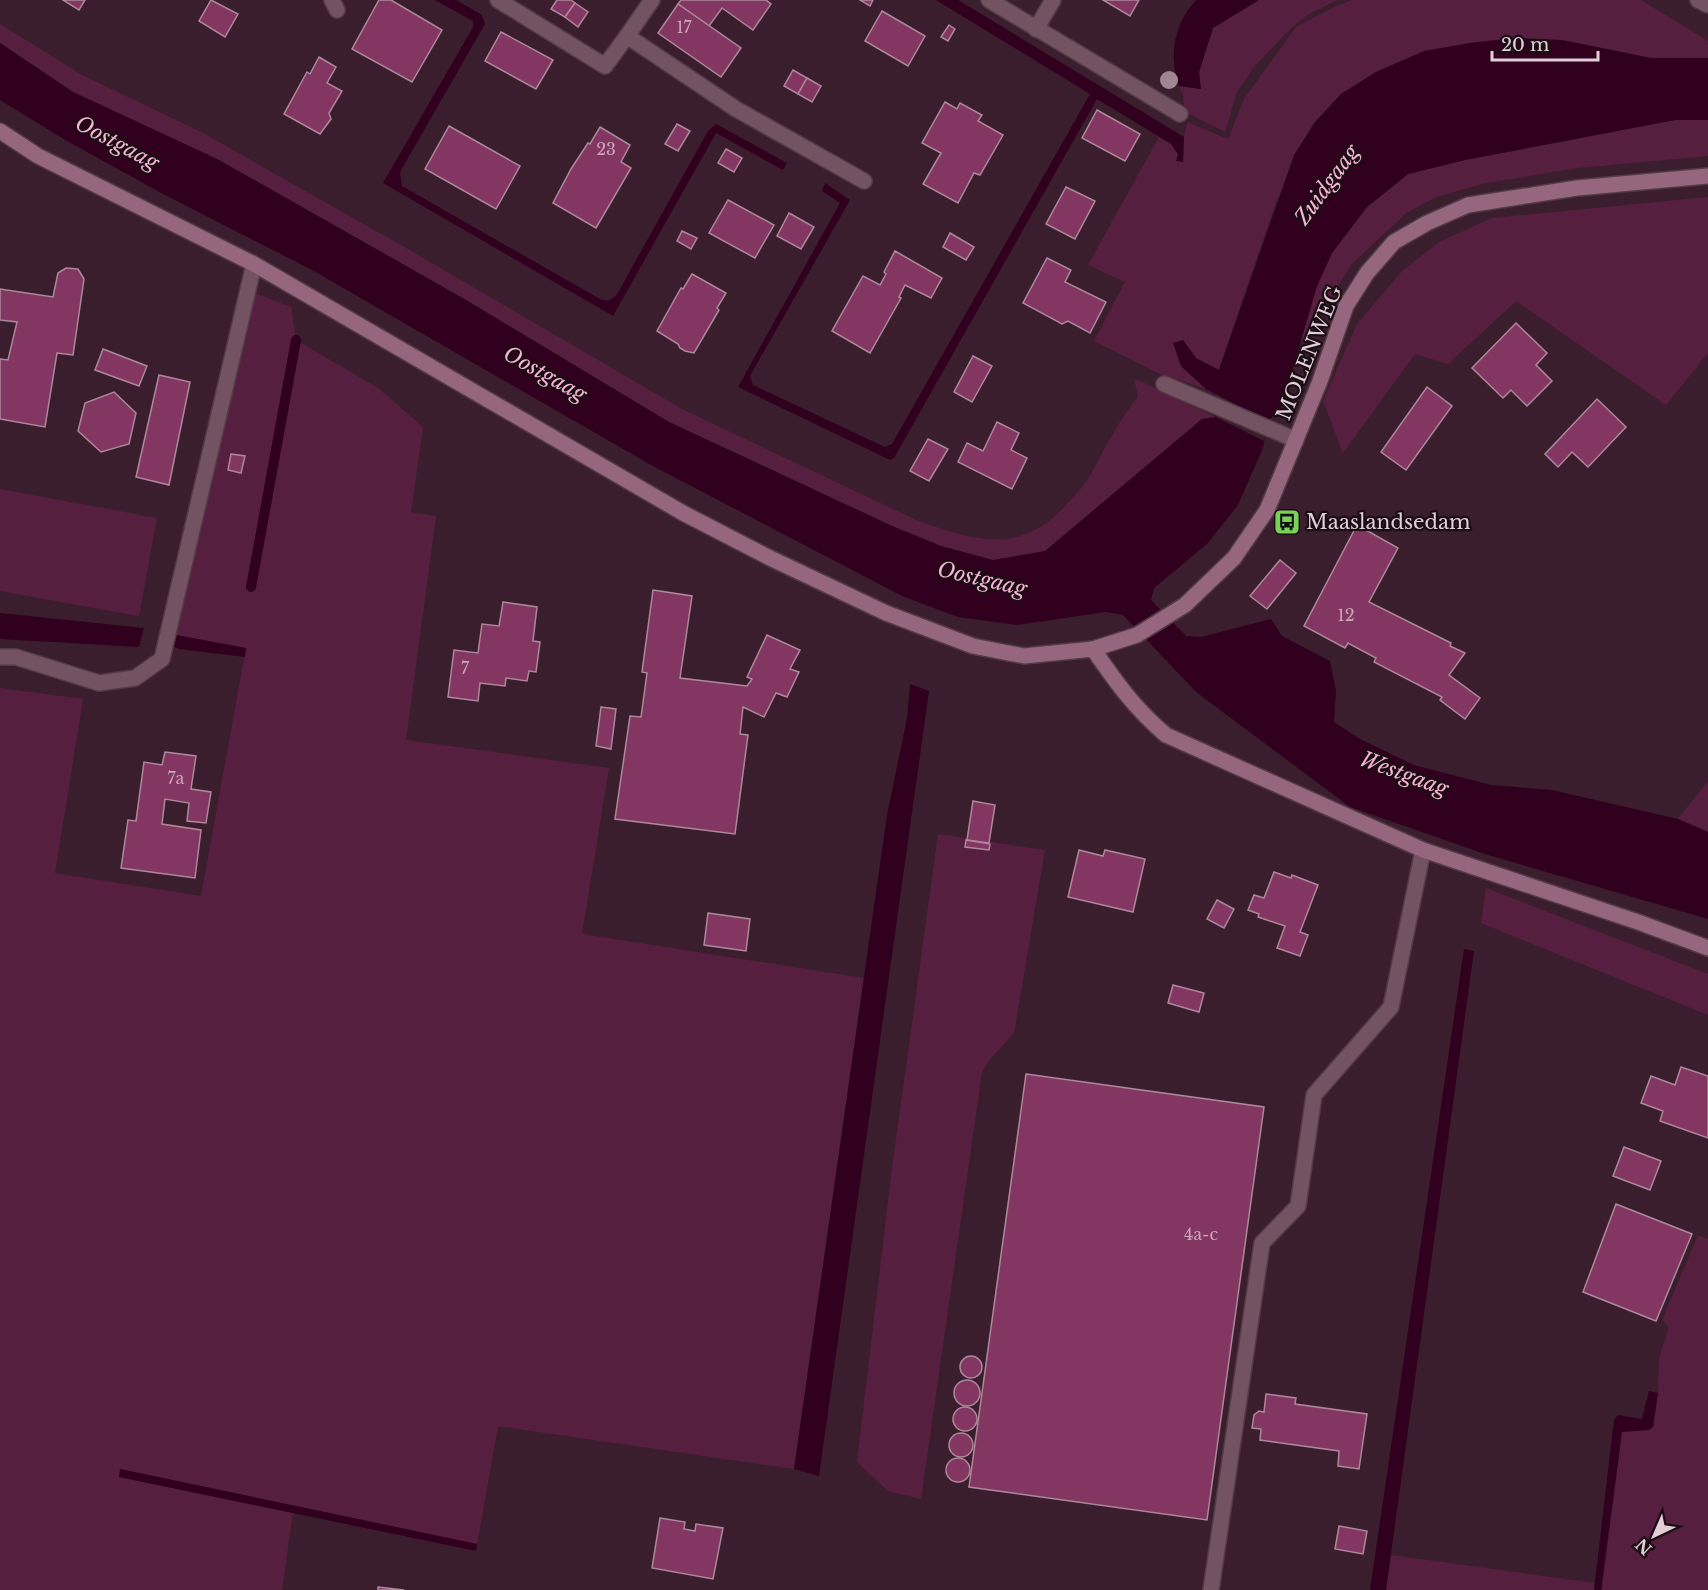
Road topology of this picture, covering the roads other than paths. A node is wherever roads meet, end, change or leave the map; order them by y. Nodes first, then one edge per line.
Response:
1 (498, 0) edge
2 (652, 0) edge
3 (989, 0) edge
4 (1053, 0) edge
5 (1698, 0) edge
6 (1708, 5) edge
7 (1036, 29) junction
8 (627, 36) junction
9 (1180, 114) dead end
10 (0, 131) edge
11 (1708, 176) edge
12 (864, 181) dead end
13 (254, 264) junction
14 (1164, 384) dead end
15 (1292, 438) junction
16 (1093, 648) junction
17 (0, 657) edge
18 (1423, 850) junction
19 (1708, 948) edge
20 (1210, 1590) edge

1 - 8 street
2 - 8 street
3 - 7 street
4 - 7 street
5 - 6 street
7 - 9 street
8 - 12 street
10 - 13 main road
11 - 15 main road, MOLENWEG
13 - 16 main road
13 - 17 street
14 - 15 street
15 - 16 main road, MOLENWEG
16 - 18 main road
18 - 19 main road
18 - 20 street

